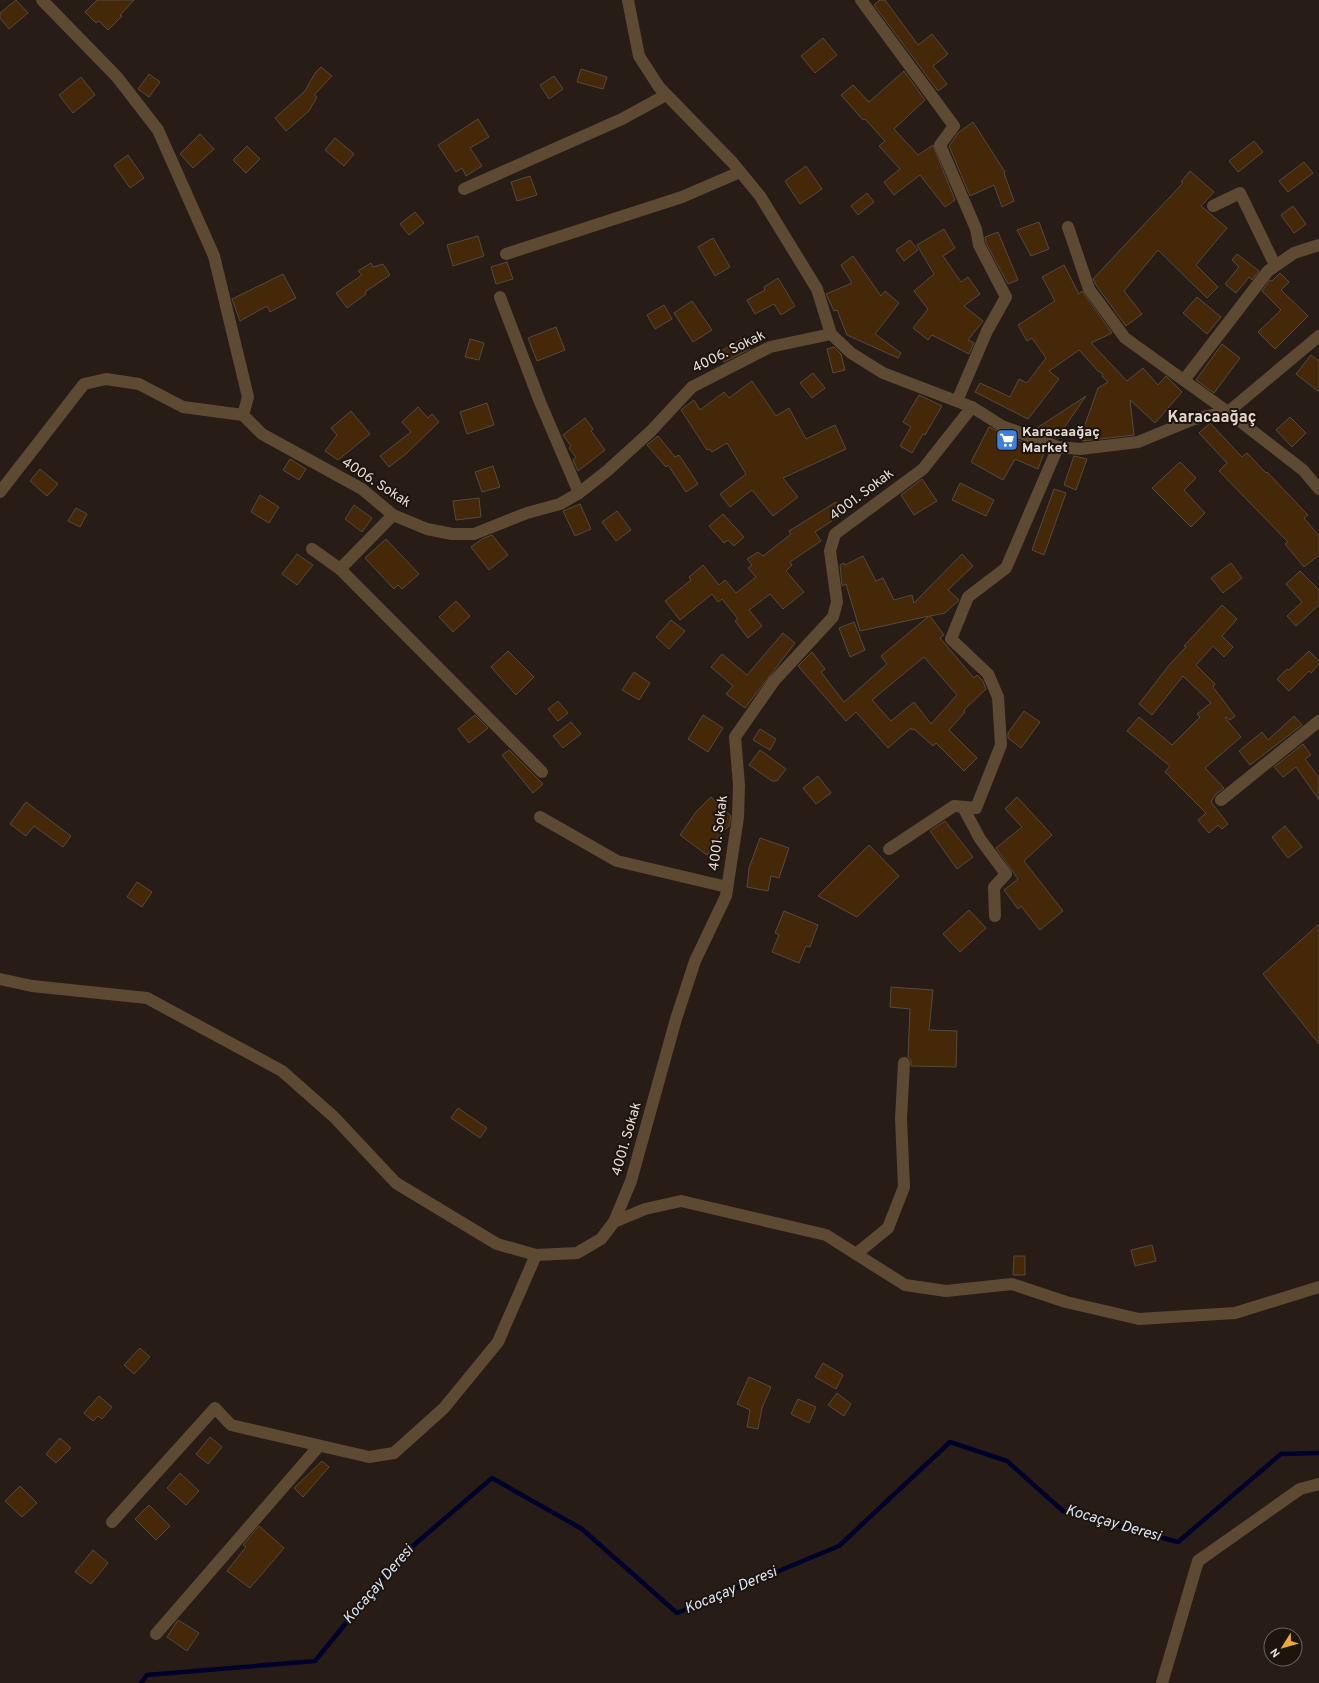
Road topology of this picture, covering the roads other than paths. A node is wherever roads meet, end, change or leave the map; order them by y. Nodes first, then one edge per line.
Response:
1 (42, 0) edge
2 (628, 0) edge
3 (861, 0) edge
4 (666, 95) junction
5 (740, 172) junction
6 (464, 189) dead end
7 (1212, 206) dead end
8 (1068, 227) dead end
9 (1319, 245) edge
10 (506, 254) dead end
11 (1275, 265) junction
12 (500, 297) dead end
13 (831, 334) junction
14 (1319, 336) edge
15 (1184, 380) junction
16 (957, 401) junction
17 (972, 407) junction
18 (1228, 412) junction
19 (243, 414) junction
20 (1058, 447) junction
21 (1319, 488) edge
22 (0, 492) edge
23 (578, 493) junction
24 (393, 515) junction
25 (312, 549) dead end
26 (340, 569) junction
27 (1319, 721) edge
28 (542, 772) dead end
29 (1221, 800) dead end
30 (963, 807) junction
31 (540, 817) dead end
32 (888, 849) dead end
33 (727, 887) junction
34 (994, 916) dead end
35 (0, 979) edge
36 (904, 1063) dead end
37 (614, 1222) junction
38 (856, 1254) junction
39 (536, 1255) junction
40 (1319, 1288) edge
41 (319, 1446) junction
42 (1319, 1484) edge
43 (112, 1522) dead end
44 (156, 1634) dead end
45 (1162, 1683) edge

1 - 19 street
2 - 4 street
3 - 16 street
4 - 5 street
4 - 6 street
5 - 10 street
5 - 13 street
7 - 11 street
8 - 15 street
9 - 11 street
11 - 15 street
12 - 23 street
13 - 16 street
13 - 23 street, 4006. Sokak
14 - 18 street
15 - 18 street
16 - 17 street
17 - 20 street
17 - 33 street, 4001. Sokak
18 - 20 street
18 - 21 street
19 - 22 street
19 - 24 street, 4006. Sokak
20 - 30 street
23 - 24 street, 4006. Sokak
24 - 26 street
25 - 26 street
26 - 28 street
27 - 29 street
30 - 32 street
30 - 34 street
31 - 33 street
33 - 37 street, 4001. Sokak
35 - 39 street, 4001. Sokak
36 - 38 street
37 - 38 street
37 - 39 street, 4001. Sokak
38 - 40 street
39 - 41 street
41 - 43 street
41 - 44 street
42 - 45 street

